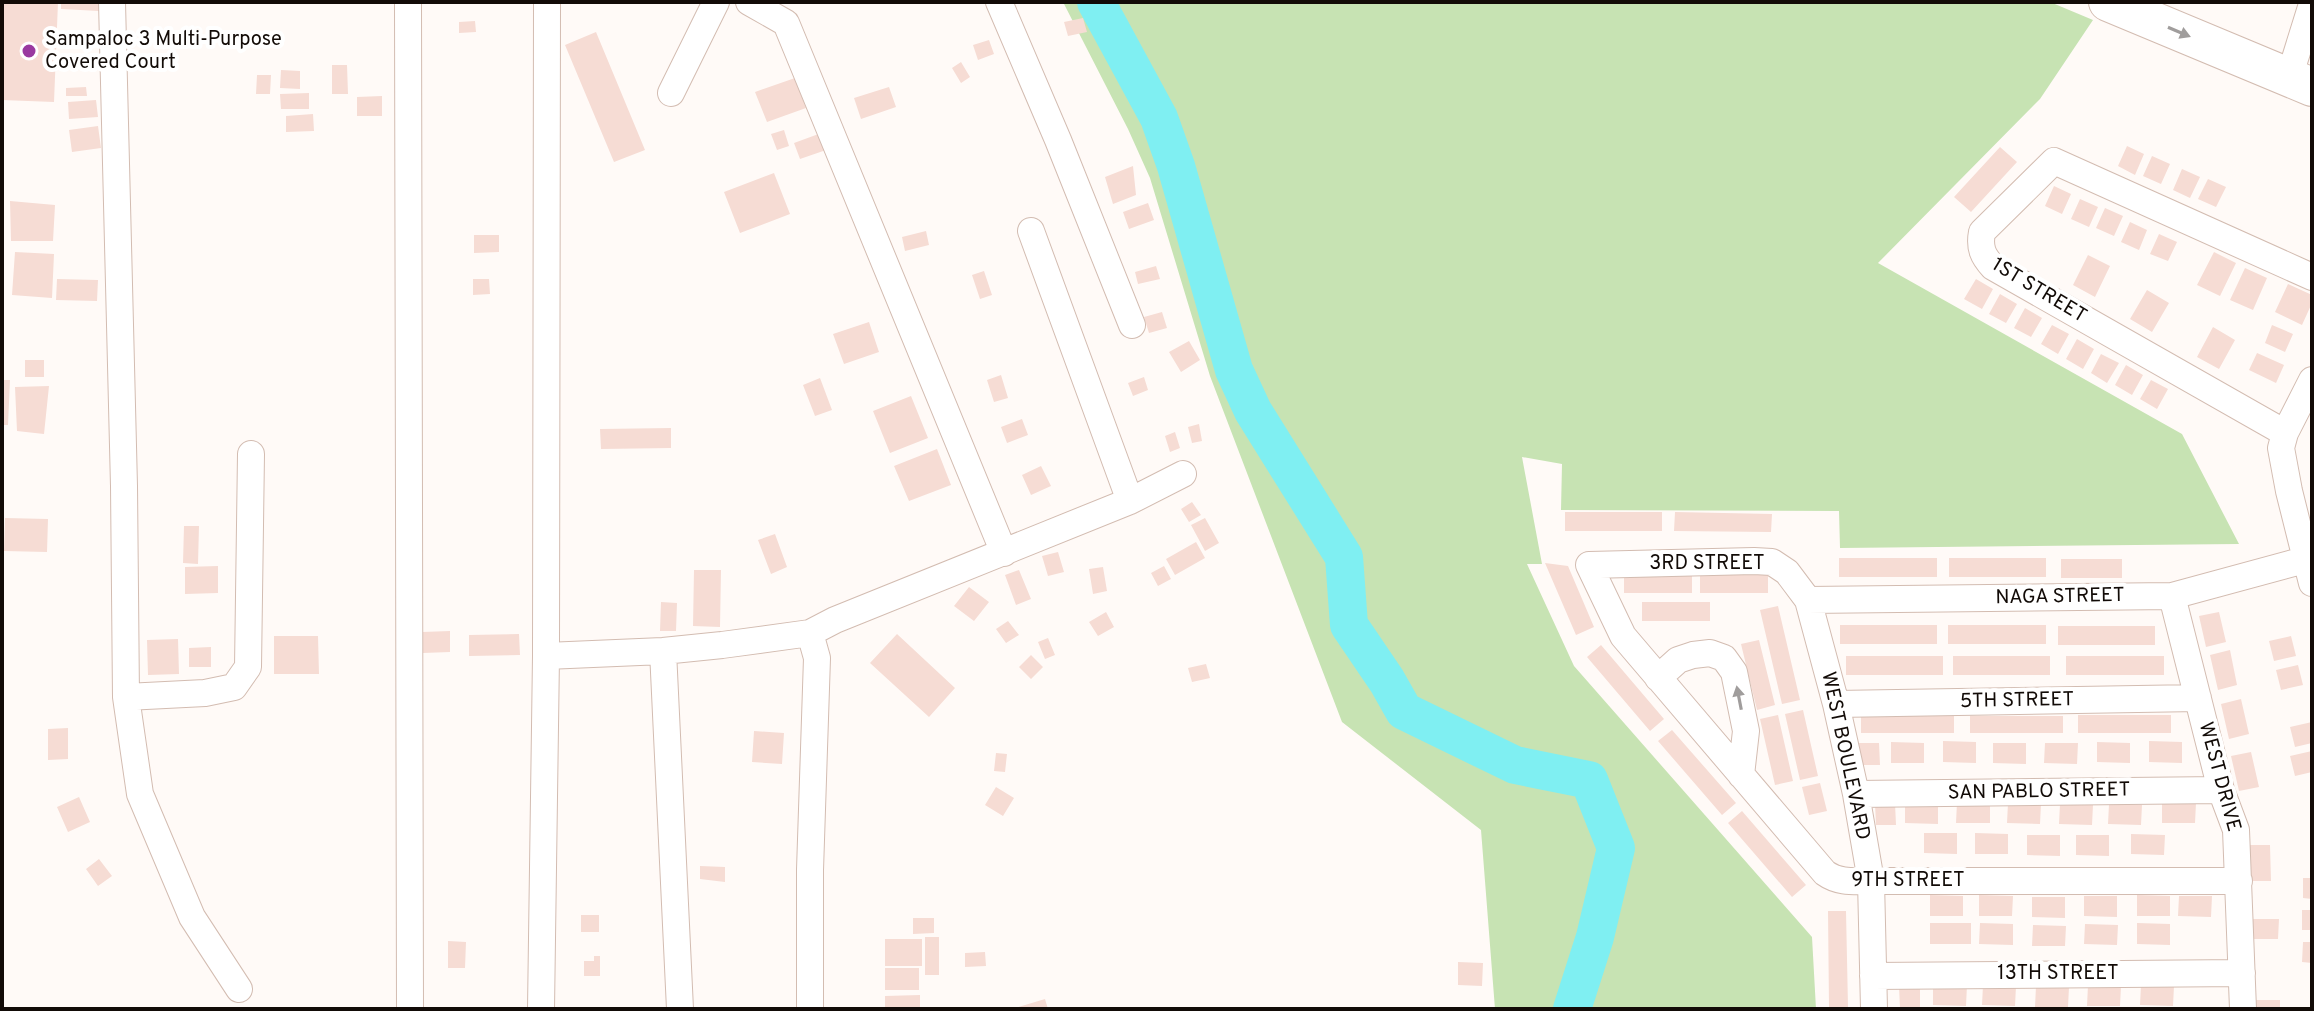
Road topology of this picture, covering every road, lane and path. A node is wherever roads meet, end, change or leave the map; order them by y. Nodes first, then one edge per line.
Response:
1 (112, 2) edge
2 (408, 2) edge
3 (547, 2) edge
4 (716, 2) edge
5 (749, 2) edge
6 (999, 2) edge
7 (2108, 2) edge
8 (2176, 2) edge
9 (2312, 4) edge
10 (2302, 69) edge
11 (671, 93) dead end
12 (1031, 231) dead end
13 (2312, 277) edge
14 (1132, 325) dead end
15 (2312, 380) edge
16 (2285, 433) junction
17 (251, 454) dead end
18 (1183, 474) dead end
19 (1130, 501) junction
20 (1004, 553) junction
21 (1589, 565) joint
22 (2310, 567) edge
23 (2172, 596) junction
24 (1808, 600) junction
25 (810, 633) junction
26 (663, 651) junction
27 (546, 656) junction
28 (1658, 678) junction
29 (126, 697) junction
30 (2198, 698) junction
31 (1836, 704) junction
32 (1741, 775) junction
33 (2221, 790) junction
34 (1856, 794) junction
35 (1871, 881) junction
36 (2239, 881) junction
37 (2242, 973) junction
38 (1873, 976) junction
39 (239, 989) dead end
40 (410, 1009) edge
41 (541, 1009) edge
42 (680, 1009) edge
43 (810, 1009) edge
44 (1874, 1009) edge
45 (2243, 1009) edge

1 - 29 street
2 - 40 street
3 - 27 street
4 - 11 street
5 - 20 street
6 - 14 street
7 -> 10 highway
8 - 10 highway
9 - 10 street
12 - 19 street
13 - 16 street, 1ST STREET
15 - 16 street
16 - 22 street
17 - 29 street
18 - 19 street
19 - 20 street
20 - 25 street
21 - 24 street, 3RD STREET
21 - 28 street, 9TH STREET
22 - 23 street, NAGA STREET
23 - 24 street, NAGA STREET
23 - 30 street, WEST DRIVE
24 - 31 street, WEST BOULEVARD
25 - 26 street
25 - 43 street
26 - 27 street
26 - 42 street
27 - 41 street
28 - 32 street, 9TH STREET
32 -> 28 street
29 - 39 street
30 - 31 street, 5TH STREET
30 - 33 street, WEST DRIVE
31 - 34 street, WEST BOULEVARD
32 - 35 street, 9TH STREET
33 - 34 street, SAN PABLO STREET
33 - 36 street, WEST DRIVE
34 - 35 street, WEST BOULEVARD
35 - 36 street, 9TH STREET
35 - 38 street, WEST BOULEVARD
36 - 37 street, WEST DRIVE
37 - 38 street, 13TH STREET
37 - 45 street, WEST DRIVE
38 - 44 street, WEST BOULEVARD

